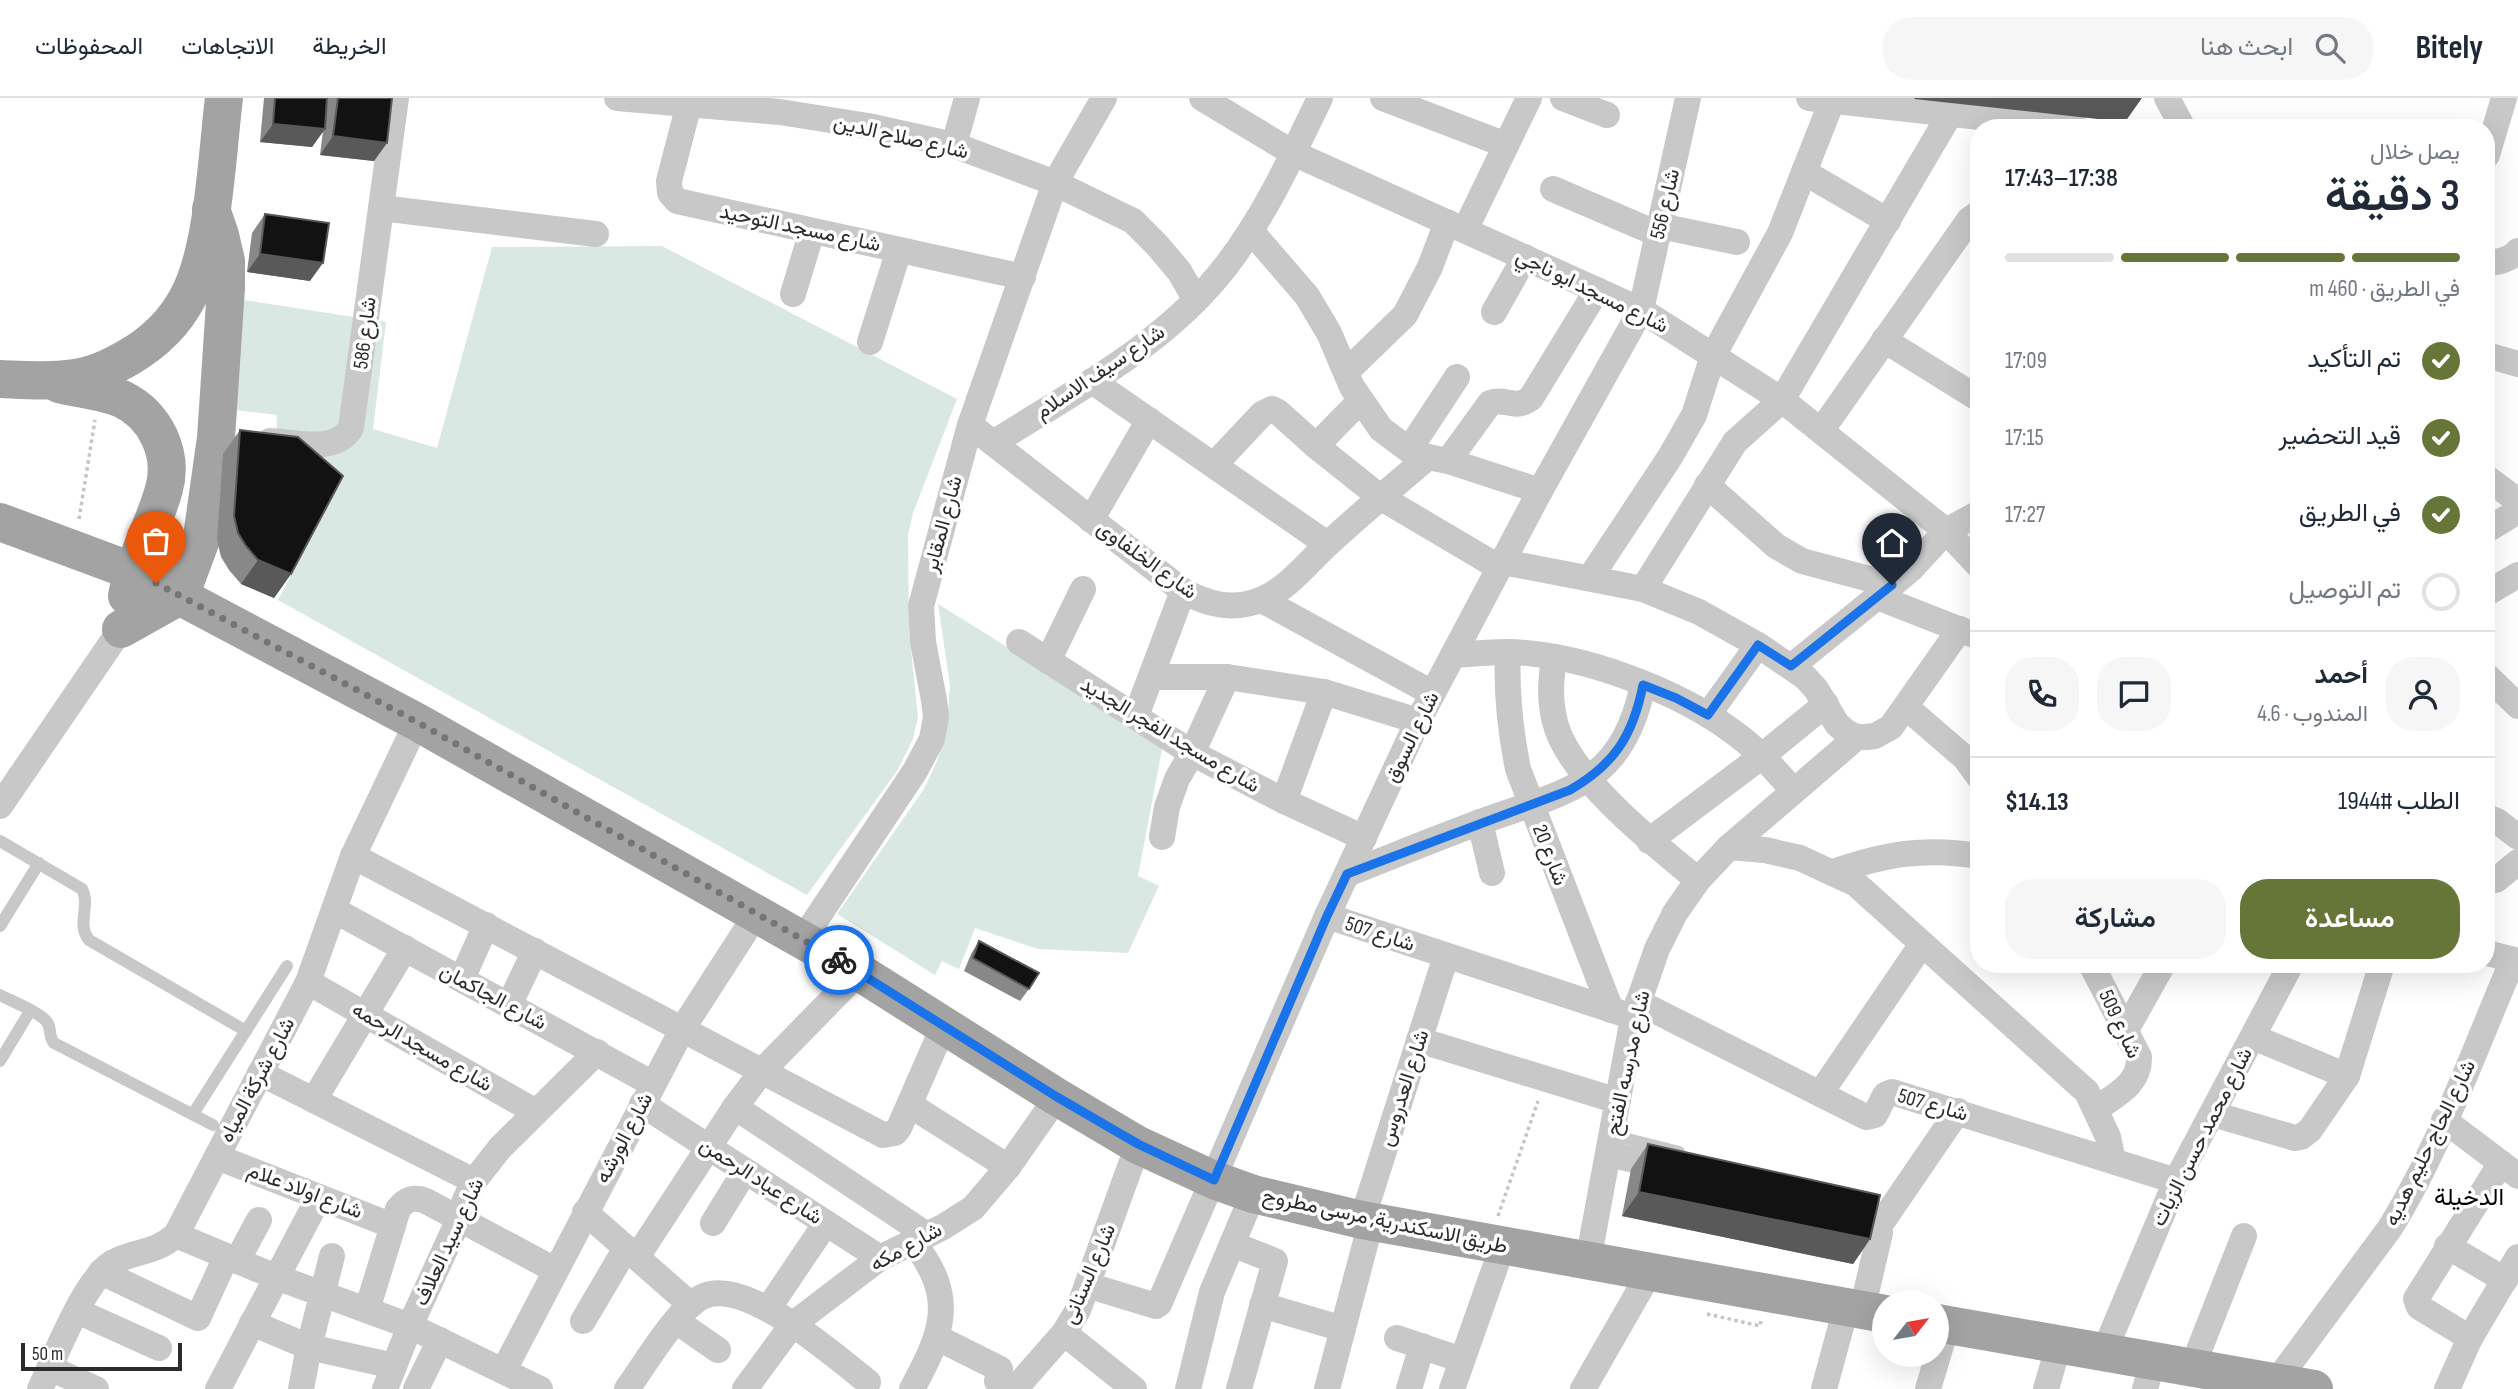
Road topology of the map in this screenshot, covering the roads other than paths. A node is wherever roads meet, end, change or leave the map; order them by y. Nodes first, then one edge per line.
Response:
1 (224, 98) edge
2 (396, 98) edge
3 (617, 98) edge
4 (967, 98) edge
5 (1104, 98) edge
6 (1202, 98) edge
7 (1320, 98) edge
8 (1384, 98) edge
9 (1529, 98) edge
10 (1563, 98) edge
11 (1688, 98) edge
12 (2167, 98) edge
13 (2504, 98) edge
14 (1821, 100) edge
15 (689, 104) junction
16 (1950, 114) junction
17 (1607, 116) dead end
18 (1995, 119) edge
19 (2178, 119) edge
20 (2495, 128) edge
21 (954, 145) junction
22 (1506, 145) junction
23 (1293, 153) junction
24 (1804, 172) junction
25 (1055, 183) junction
26 (1553, 189) dead end
27 (381, 208) junction
28 (211, 209) junction
29 (1970, 219) edge
30 (1888, 221) junction
31 (1456, 226) junction
32 (1659, 230) junction
33 (812, 231) junction
34 (1251, 231) junction
35 (596, 234) dead end
36 (1737, 242) dead end
37 (899, 250) junction
38 (2517, 254) edge
39 (1525, 257) junction
40 (2495, 263) edge
41 (1023, 277) junction
42 (1597, 290) junction
43 (793, 295) dead end
44 (1196, 300) junction
45 (1641, 310) junction
46 (1494, 312) dead end
47 (1884, 340) junction
48 (870, 342) dead end
49 (1713, 356) junction
50 (2495, 357) edge
51 (2518, 364) edge
52 (1346, 372) junction
53 (1457, 377) dead end
54 (0, 379) edge
55 (41, 380) junction
56 (1092, 381) junction
57 (1970, 393) edge
58 (1782, 400) junction
59 (1360, 401) junction
60 (1149, 420) junction
61 (970, 425) junction
62 (1821, 431) junction
63 (216, 438) junction
64 (993, 443) junction
65 (1316, 446) junction
66 (1428, 456) junction
67 (1214, 465) junction
68 (2495, 484) edge
69 (1707, 485) junction
70 (1540, 491) junction
71 (1380, 497) junction
72 (2518, 501) edge
73 (2518, 511) edge
74 (1970, 518) edge
75 (1091, 520) junction
76 (0, 522) edge
77 (2495, 525) edge
78 (1946, 531) junction
79 (1327, 544) junction
80 (1970, 556) edge
81 (1502, 565) junction
82 (132, 571) junction
83 (2518, 575) edge
84 (1590, 578) junction
85 (2495, 588) edge
86 (1083, 589) dead end
87 (1643, 589) junction
88 (1183, 591) junction
89 (1885, 591) junction
90 (180, 596) junction
91 (1262, 600) junction
92 (121, 629) junction
93 (1970, 633) edge
94 (1019, 642) dead end
95 (1758, 645) junction
96 (1508, 652) junction
97 (1453, 655) junction
98 (1555, 657) junction
99 (1048, 661) junction
100 (1791, 666) junction
101 (1151, 677) junction
102 (1227, 677) junction
103 (1643, 685) junction
104 (1324, 692) junction
105 (1432, 693) junction
106 (1826, 704) junction
107 (1906, 707) junction
108 (1708, 715) junction
109 (1136, 716) junction
110 (1419, 721) junction
111 (417, 722) junction
112 (1857, 737) junction
113 (1192, 753) junction
114 (1762, 755) junction
115 (1970, 765) edge
116 (1589, 779) junction
117 (1794, 790) junction
118 (1284, 801) junction
119 (0, 806) edge
120 (1531, 806) junction
121 (2495, 820) edge
122 (1480, 822) junction
123 (1162, 837) dead end
124 (2518, 837) edge
125 (1364, 838) junction
126 (0, 841) edge
127 (1649, 841) junction
128 (1729, 847) junction
129 (1970, 855) edge
130 (354, 856) junction
131 (2518, 862) edge
132 (39, 863) junction
133 (1833, 872) junction
134 (1492, 873) dead end
135 (1347, 874) junction
136 (1698, 880) junction
137 (2496, 880) dead end
138 (334, 910) junction
139 (757, 913) junction
140 (1327, 916) junction
141 (486, 925) junction
142 (0, 926) edge
143 (803, 939) junction
144 (1922, 944) junction
145 (405, 948) junction
146 (535, 951) junction
147 (2495, 955) edge
148 (1446, 956) junction
149 (2516, 961) edge
150 (287, 966) dead end
151 (859, 971) junction
152 (2096, 973) edge
153 (2157, 973) edge
154 (2286, 973) edge
155 (2379, 973) edge
156 (462, 979) junction
157 (308, 982) junction
158 (0, 995) edge
159 (509, 1005) junction
160 (1628, 1010) junction
161 (30, 1011) junction
162 (365, 1014) junction
163 (944, 1025) junction
164 (683, 1028) junction
165 (2126, 1030) junction
166 (246, 1031) junction
167 (2253, 1037) junction
168 (1419, 1040) junction
169 (597, 1052) junction
170 (0, 1062) edge
171 (763, 1070) junction
172 (260, 1073) junction
173 (2347, 1076) junction
174 (648, 1094) junction
175 (1820, 1094) junction
176 (1057, 1097) junction
177 (314, 1100) junction
178 (1618, 1101) junction
179 (910, 1105) junction
180 (735, 1107) junction
181 (2096, 1109) junction
182 (1958, 1111) junction
183 (536, 1112) junction
184 (193, 1114) junction
185 (2213, 1114) junction
186 (2444, 1120) junction
187 (214, 1125) dead end
188 (1138, 1144) junction
189 (1610, 1145) junction
190 (709, 1147) junction
191 (217, 1157) junction
192 (2113, 1161) junction
193 (1692, 1164) edge
194 (1008, 1167) junction
195 (2509, 1169) edge
196 (745, 1171) junction
197 (1214, 1180) junction
198 (474, 1181) junction
199 (2176, 1181) junction
200 (1253, 1194) junction
201 (318, 1197) junction
202 (1822, 1204) edge
203 (585, 1212) junction
204 (459, 1219) junction
205 (259, 1220) dead end
206 (1366, 1221) junction
207 (713, 1223) dead end
208 (825, 1223) junction
209 (393, 1226) junction
210 (1880, 1226) junction
211 (176, 1236) junction
212 (2244, 1236) dead end
213 (920, 1238) junction
214 (1233, 1244) junction
215 (1496, 1244) junction
216 (2447, 1246) junction
217 (632, 1253) junction
218 (332, 1256) dead end
219 (2518, 1257) edge
220 (880, 1258) junction
221 (232, 1259) junction
222 (1588, 1261) junction
223 (555, 1270) junction
224 (101, 1272) junction
225 (1650, 1272) junction
226 (276, 1277) junction
227 (2505, 1280) junction
228 (1087, 1285) junction
229 (323, 1293) junction
230 (1262, 1305) junction
231 (768, 1309) junction
232 (367, 1310) junction
233 (77, 1311) junction
234 (1864, 1311) edge
235 (683, 1313) junction
236 (583, 1321) dead end
237 (252, 1323) junction
238 (792, 1325) junction
239 (1950, 1325) edge
240 (410, 1326) junction
241 (1343, 1329) junction
242 (1064, 1333) junction
243 (938, 1338) junction
244 (2470, 1338) junction
245 (440, 1340) junction
246 (2059, 1344) junction
247 (309, 1347) junction
248 (159, 1348) dead end
249 (718, 1350) dead end
250 (2104, 1352) junction
251 (1462, 1360) junction
252 (1933, 1367) edge
253 (504, 1370) junction
254 (2149, 1375) edge
255 (2207, 1376) edge
256 (389, 1378) edge
257 (45, 1379) edge
258 (869, 1382) dead end
259 (2276, 1382) junction
260 (308, 1387) edge
261 (96, 1389) edge
262 (218, 1389) edge
263 (416, 1389) edge
264 (540, 1389) edge
265 (627, 1389) edge
266 (745, 1389) edge
267 (912, 1389) edge
268 (1015, 1389) edge
269 (1133, 1389) edge
270 (1188, 1389) edge
271 (1239, 1389) edge
272 (1328, 1389) edge
273 (1409, 1389) edge
274 (1451, 1389) edge
275 (1583, 1389) edge
276 (1824, 1389) edge
277 (1928, 1389) edge
278 (2046, 1389) edge
279 (2314, 1389) edge
280 (2447, 1389) edge

1 - 28 main road
2 - 27 street, شارع 586
3 - 15 street, شارع صلاح الدين
4 - 21 street
5 - 25 street, شارع المقابر
6 - 23 street, شارع مسجد ابو ناجي
7 - 23 street, شارع سيف الاسلام
8 - 22 street
9 - 22 street
10 - 17 street
11 - 32 street, شارع 556
12 - 19 street
13 - 20 street
14 - 16 street
14 - 24 street
15 - 21 street, شارع صلاح الدين
15 - 33 street, شارع مسجد التوحيد
16 - 18 street
16 - 30 street
21 - 25 street, شارع صلاح الدين
22 - 31 street
23 - 31 street, شارع مسجد ابو ناجي
23 - 34 street, شارع سيف الاسلام
24 - 30 street
24 - 49 street
25 - 41 street, شارع المقابر
25 - 44 street, شارع صلاح الدين
26 - 32 street
27 - 35 street
27 - 63 street, شارع 586
28 - 55 main road
28 - 63 main road
29 - 47 street
30 - 58 street
31 - 39 street, شارع مسجد ابو ناجي
31 - 52 street
32 - 36 street
32 - 45 street, شارع 556
33 - 37 street, شارع مسجد التوحيد
33 - 43 street
34 - 44 street, شارع سيف الاسلام
34 - 52 street
37 - 41 street, شارع مسجد التوحيد
37 - 48 street
38 - 40 street
39 - 42 street, شارع مسجد ابو ناجي
39 - 46 street
41 - 61 street, شارع المقابر
42 - 45 street, شارع مسجد ابو ناجي
42 - 66 street
44 - 56 street, شارع سيف الاسلام
45 - 49 street, شارع مسجد ابو ناجي
45 - 70 street, شارع السوق
47 - 57 street
47 - 62 street
49 - 58 street, شارع مسجد ابو ناجي
49 - 84 street
50 - 51 street
52 - 59 street
53 - 66 street
54 - 55 main road
55 - 82 main road
56 - 60 street
56 - 64 street, شارع سيف الاسلام
58 - 62 street, شارع مسجد ابو ناجي
58 - 69 street
59 - 65 street
59 - 66 street
60 - 67 street
60 - 75 street
61 - 64 street, شارع الخلفاوى
61 - 143 street, شارع المقابر
62 - 78 street, شارع مسجد ابو ناجي
63 - 90 main road
64 - 75 street, شارع الخلفاوى
65 - 67 street
65 - 71 street
66 - 70 street
66 - 71 street, شارع الخلفاوى
67 - 79 street
68 - 72 street
69 - 87 street
69 - 89 street
70 - 81 street, شارع السوق
71 - 79 street, شارع الخلفاوى
71 - 81 street
73 - 77 street
74 - 78 street
75 - 88 street, شارع الخلفاوى
76 - 82 main road, طريق الاسكندرية, مرسى مطروح
78 - 80 street, شارع مسجد ابو ناجي
78 - 89 street
79 - 91 street, شارع الخلفاوى
81 - 84 street
81 - 97 street, شارع السوق
82 - 90 main road, طريق الاسكندرية, مرسى مطروح
82 - 92 main road
83 - 85 street
84 - 87 street
86 - 99 street
87 - 95 street
88 - 91 street, شارع الخلفاوى
88 - 101 street
89 - 93 street
89 - 100 street
90 - 92 main road
90 - 111 main road, طريق الاسكندرية, مرسى مطروح
91 - 105 street
92 - 119 street
93 - 107 street
94 - 99 street, شارع مسجد الفجر الجديد
95 - 100 street
95 - 108 street
96 - 97 street
96 - 98 street
96 - 120 street, شارع 20
97 - 105 street, شارع السوق
98 - 103 street
98 - 116 street
99 - 109 street, شارع مسجد الفجر الجديد
100 - 106 street
101 - 102 street
101 - 109 street
102 - 104 street
102 - 113 street
103 - 108 street
103 - 116 street
104 - 110 street
104 - 118 street
105 - 110 street, شارع السوق
106 - 112 street
106 - 114 street
107 - 112 street
107 - 115 street
108 - 114 street
109 - 113 street, شارع مسجد الفجر الجديد
110 - 125 street, شارع السوق
111 - 130 street, شارع شركة المياه
111 - 139 main road, طريق الاسكندرية, مرسى مطروح
112 - 117 street, شارع مدرسه الفتح
113 - 118 street, شارع مسجد الفجر الجديد
113 - 123 street
114 - 117 street
114 - 127 street
116 - 120 street
116 - 127 street
117 - 128 street, شارع مدرسه الفتح
118 - 125 street, شارع مسجد الفجر الجديد
120 - 122 street
120 - 160 street, شارع 20
121 - 124 street
122 - 134 street
122 - 135 street
125 - 135 street, شارع السوق
126 - 132 lane
127 - 136 street
128 - 133 street
128 - 136 street, شارع مدرسه الفتح
129 - 133 street
130 - 138 street, شارع شركة المياه
130 - 141 street
131 - 137 street
132 - 142 lane
132 - 166 lane
133 - 144 street
135 - 140 street, شارع السوق
136 - 160 street, شارع مدرسه الفتح
138 - 145 street, شارع الجاكمان
138 - 157 street, شارع شركة المياه
139 - 143 main road, طريق الاسكندرية, مرسى مطروح
139 - 164 street, شارع الورشه
140 - 148 street, شارع 507
140 - 197 street, شارع السوق
141 - 146 street
141 - 156 street
143 - 151 main road, طريق الاسكندرية, مرسى مطروح
144 - 175 street
144 - 181 street
145 - 156 street, شارع الجاكمان
145 - 162 street
146 - 159 street
146 - 164 street
147 - 149 street
148 - 160 street, شارع 507
148 - 168 street, شارع العدروس
149 - 186 street, شارع الحاج حليم هديه
150 - 166 lane
151 - 163 main road, طريق الاسكندرية, مرسى مطروح
151 - 171 street
152 - 165 street, شارع 509
153 - 165 street
154 - 167 street, شارع محمد حسن الزيات
155 - 173 street
156 - 159 street, شارع الجاكمان
157 - 162 street, شارع مسجد الرحمه
157 - 172 street, شارع شركة المياه
158 - 161 lane
159 - 169 street, شارع الجاكمان
160 - 175 street, شارع 507
160 - 178 street, شارع مدرسه الفتح
161 - 170 lane
161 - 184 lane
162 - 177 street
162 - 183 street, شارع مسجد الرحمه
163 - 176 main road, طريق الاسكندرية, مرسى مطروح
163 - 179 street
164 - 171 street
164 - 174 street, شارع الورشه
165 - 181 street, شارع 509
166 - 184 lane
167 - 173 street
167 - 185 street, شارع محمد حسن الزيات
168 - 178 street
168 - 206 street, شارع العدروس
169 - 174 street, شارع الجاكمان
169 - 183 street, شارع سيد العلاف
171 - 179 street
171 - 180 street
172 - 177 street
172 - 191 street, شارع شركة المياه
173 - 185 street
174 - 190 street, شارع عباد الرحمن
174 - 203 street, شارع الورشه
175 - 182 street, شارع 507
176 - 188 main road, طريق الاسكندرية, مرسى مطروح
176 - 194 street, شارع مكه
177 - 198 street
178 - 189 street, شارع مدرسه الفتح
179 - 194 street
180 - 190 street
180 - 213 street
181 - 192 street
182 - 192 street, شارع 507
182 - 210 street
183 - 198 street, شارع سيد العلاف
184 - 187 lane
185 - 199 street, شارع محمد حسن الزيات
186 - 195 street
186 - 259 street, شارع الحاج حليم هديه
188 - 197 main road, طريق الاسكندرية, مرسى مطروح
188 - 228 street, شارع السنانى
189 - 193 street
189 - 222 street, شارع مدرسه الفتح
190 - 196 street, شارع عباد الرحمن
190 - 217 street
191 - 201 street, شارع اولاد علام
191 - 211 street, شارع شركة المياه
192 - 199 street, شارع 507
194 - 213 street, شارع مكه
195 - 216 street
196 - 207 street
196 - 208 street, شارع عباد الرحمن
197 - 200 main road, طريق الاسكندرية, مرسى مطروح
197 - 228 street, شارع السوق
198 - 204 street, شارع سيد العلاف
199 - 250 street, شارع محمد حسن الزيات
200 - 206 main road, طريق الاسكندرية, مرسى مطروح
200 - 214 street
201 - 209 street, شارع اولاد علام
201 - 226 street
202 - 210 street
203 - 217 street
203 - 223 street, شارع الورشه
204 - 209 street
204 - 223 street
204 - 240 street, شارع سيد العلاف
205 - 221 street
206 - 215 main road, طريق الاسكندرية, مرسى مطروح
206 - 241 street, شارع العدروس
208 - 220 street, شارع عباد الرحمن
208 - 231 street
209 - 232 street
210 - 234 street
211 - 221 street
211 - 224 street
212 - 255 street
213 - 220 street, شارع مكه
213 - 243 street
214 - 230 street
214 - 270 street
215 - 222 main road, طريق الاسكندرية, مرسى مطروح
215 - 251 street
216 - 227 street
216 - 244 street
217 - 235 street
217 - 236 street
218 - 229 street
219 - 227 street
220 - 238 street, شارع مكه
221 - 224 street
221 - 226 street
222 - 225 main road, طريق الاسكندرية, مرسى مطروح
223 - 253 street, شارع الورشه
224 - 233 street
225 - 234 main road, طريق الاسكندرية, مرسى مطروح
225 - 275 street
226 - 229 street
226 - 237 street
227 - 244 street
228 - 242 street, شارع السنانى
229 - 232 street
229 - 247 street
230 - 241 street
230 - 271 street
231 - 235 street
231 - 238 street
232 - 240 street
233 - 248 street
233 - 257 street
234 - 276 street
235 - 249 street
235 - 265 street
237 - 247 street
237 - 262 street
238 - 258 street
238 - 266 street, شارع مكه
239 - 246 main road
240 - 245 street
240 - 256 street, شارع سيد العلاف
241 - 272 street, شارع العدروس
242 - 268 street, شارع السنانى
242 - 269 street
243 - 267 street
243 - 268 street
244 - 280 street
245 - 253 street
245 - 263 street
246 - 250 main road
246 - 278 street
247 - 256 street
247 - 260 street
250 - 254 main road
251 - 273 street
251 - 274 street
252 - 277 street
253 - 264 street
254 - 255 main road
255 - 259 main road
257 - 261 street
259 - 279 main road

